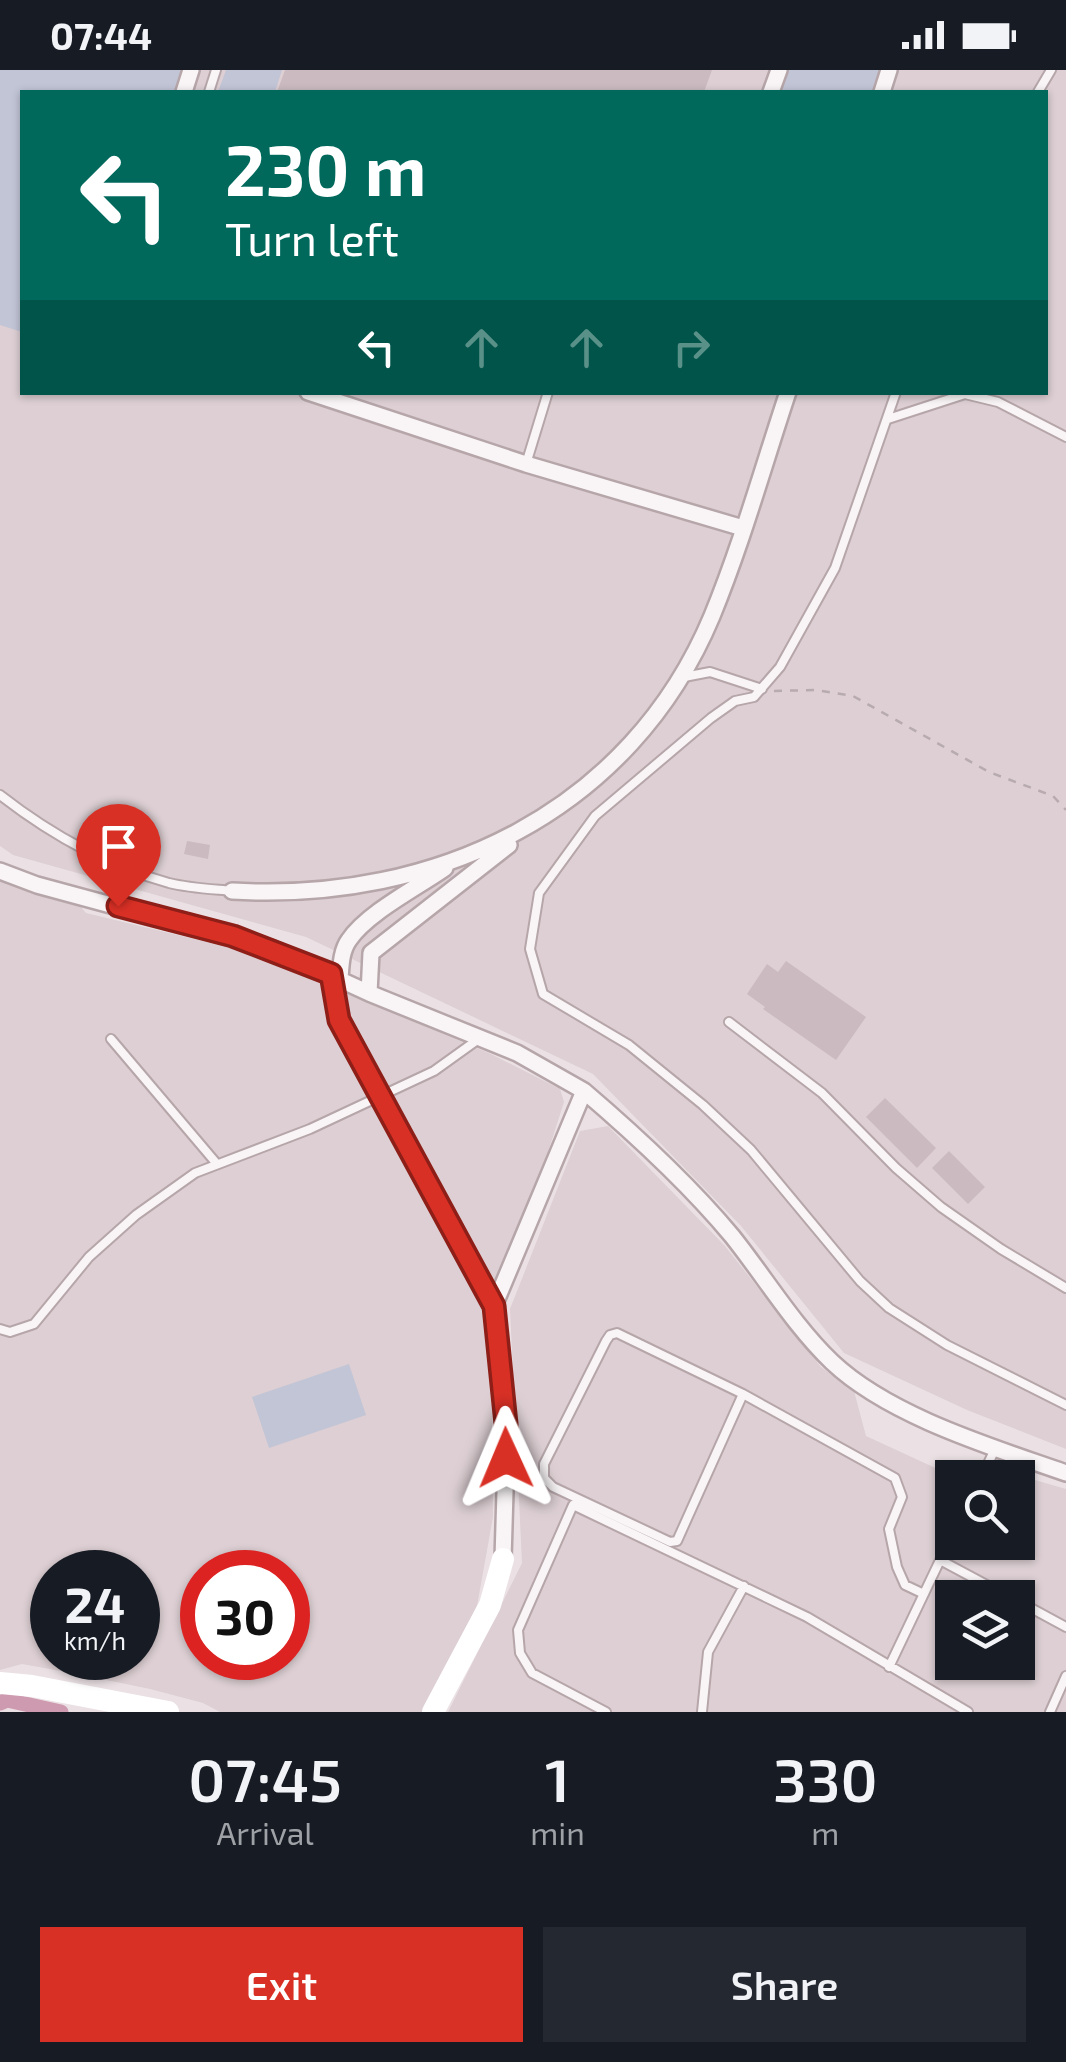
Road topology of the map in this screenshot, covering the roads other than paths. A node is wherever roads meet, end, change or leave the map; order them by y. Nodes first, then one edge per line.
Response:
1 (317, 395) edge
2 (547, 395) edge
3 (787, 395) edge
4 (895, 395) edge
5 (963, 395) edge
6 (970, 395) edge
7 (888, 419) junction
8 (1066, 437) edge
9 (526, 464) junction
10 (744, 528) junction
11 (678, 678) junction
12 (762, 689) junction
13 (0, 796) edge
14 (534, 825) junction
15 (452, 863) junction
16 (0, 871) edge
17 (232, 891) joint
18 (336, 977) junction
19 (369, 993) junction
20 (729, 1022) dead end
21 (480, 1038) junction
22 (110, 1039) dead end
23 (584, 1091) junction
24 (382, 1095) junction
25 (216, 1164) junction
26 (1066, 1288) edge
27 (494, 1306) junction
28 (0, 1328) edge
29 (744, 1394) junction
30 (1066, 1405) edge
31 (996, 1448) junction
32 (990, 1460) edge
33 (1066, 1473) edge
34 (502, 1559) joint
35 (940, 1560) joint
36 (977, 1580) edge
37 (744, 1586) junction
38 (924, 1594) junction
39 (1035, 1610) edge
40 (1066, 1626) edge
41 (888, 1667) junction
42 (1066, 1676) edge
43 (0, 1683) edge
44 (168, 1712) edge
45 (434, 1712) edge
46 (606, 1712) edge
47 (702, 1712) edge
48 (968, 1712) edge
49 (1050, 1712) edge

1 - 9 street
2 - 9 lane
3 - 10 street
4 - 7 lane
5 - 7 lane
6 - 8 lane
7 - 12 lane
9 - 10 street
10 - 11 street
11 - 12 lane
11 - 14 street
12 - 30 lane
13 - 17 lane
14 - 15 street
14 - 19 street
15 - 17 street
15 - 18 street
16 - 18 street
18 - 19 street
18 - 24 street
19 - 21 street
20 - 26 lane
21 - 23 street
21 - 24 lane
22 - 25 lane
23 - 27 street
23 - 31 street
24 - 25 lane
24 - 27 street
25 - 28 lane
27 - 34 street
29 - 29 lane
29 - 38 lane
31 - 32 lane
31 - 33 street
34 - 45 street
35 - 36 lane
35 - 38 lane
37 - 41 lane
37 - 46 lane
37 - 47 lane
38 - 41 lane
39 - 40 lane
41 - 48 lane
42 - 49 lane
43 - 44 street

